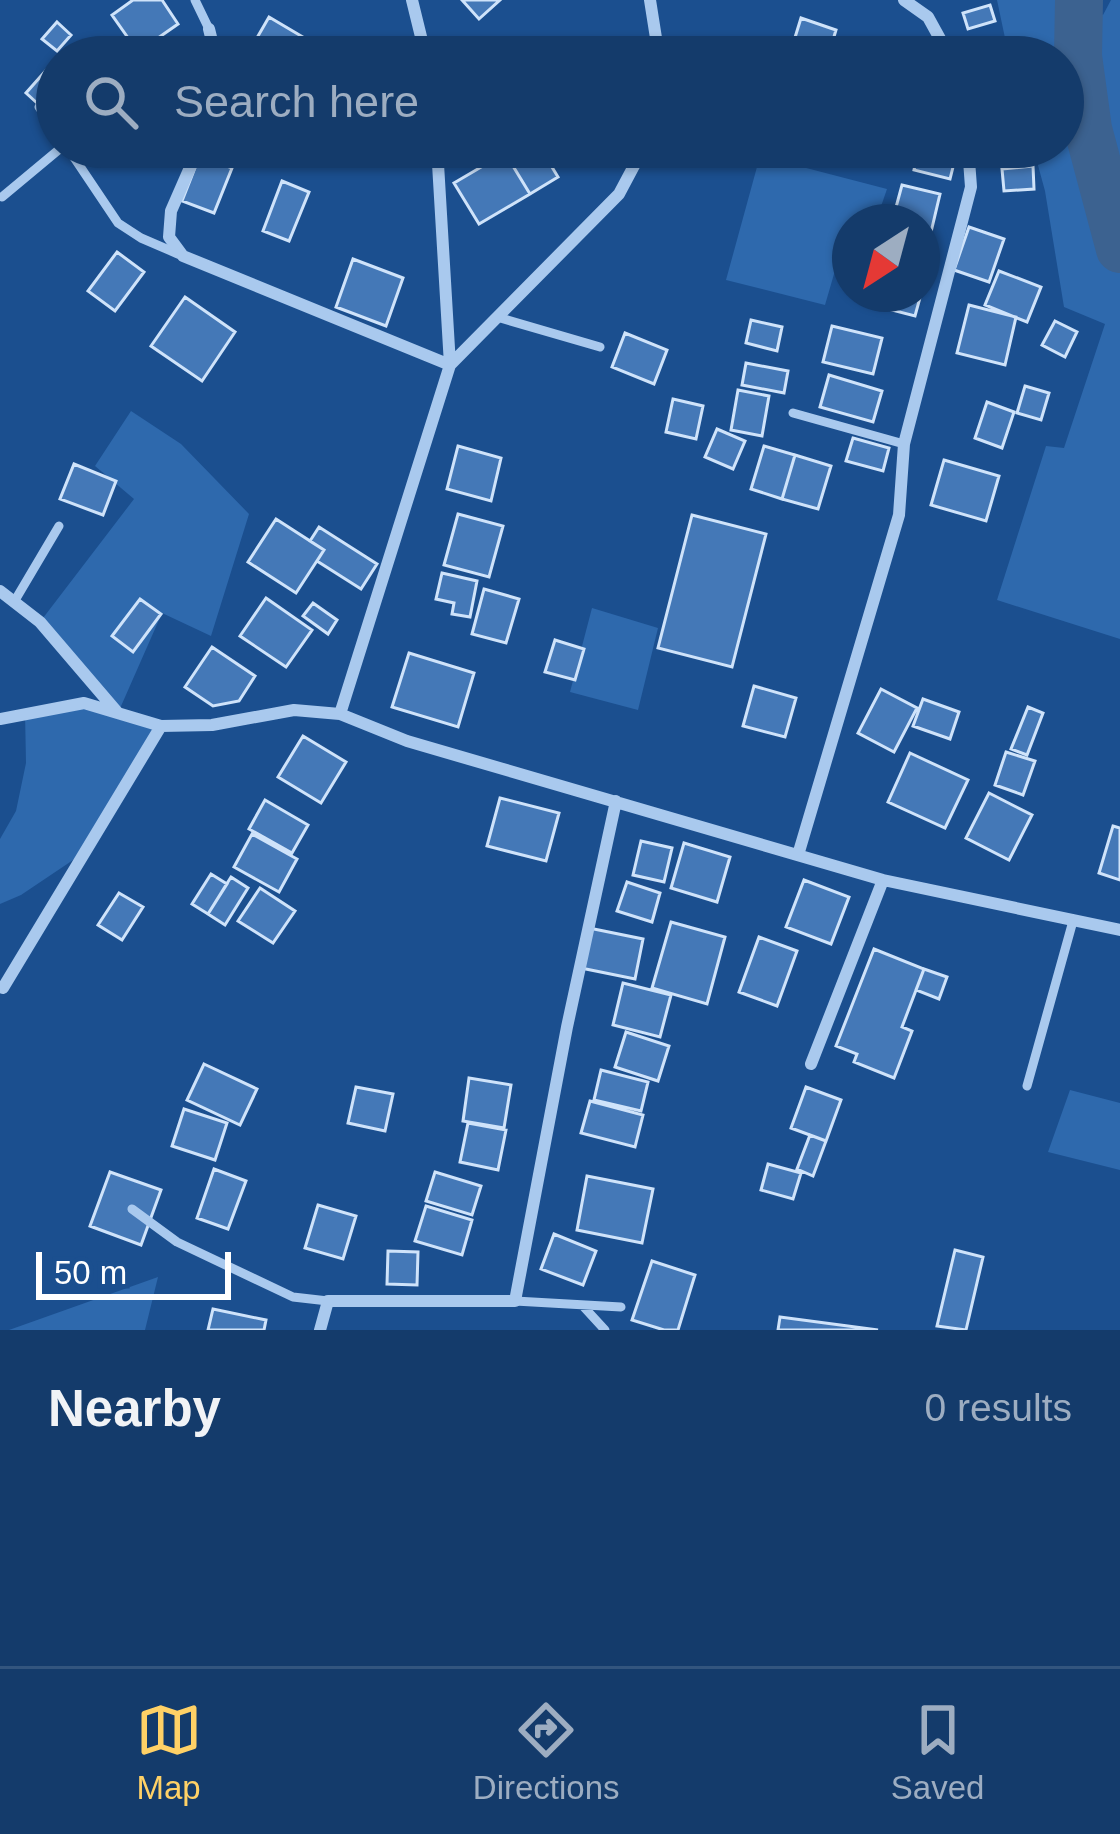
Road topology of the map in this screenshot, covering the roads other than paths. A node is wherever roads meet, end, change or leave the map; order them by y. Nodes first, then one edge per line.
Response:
1 (196, 0) edge
2 (412, 0) edge
3 (650, 0) edge
4 (904, 0) edge
5 (209, 29) joint
6 (211, 36) edge
7 (421, 36) edge
8 (655, 36) edge
9 (939, 36) edge
10 (38, 168) edge
11 (79, 168) edge
12 (190, 168) edge
13 (438, 168) edge
14 (633, 168) edge
15 (970, 168) edge
16 (2, 197) edge
17 (183, 256) junction
18 (497, 317) junction
19 (600, 347) dead end
20 (450, 365) junction
21 (793, 413) dead end
22 (904, 444) junction
23 (59, 526) dead end
24 (0, 591) edge
25 (14, 602) junction
26 (117, 713) junction
27 (340, 714) junction
28 (0, 718) edge
29 (161, 726) junction
30 (616, 801) junction
31 (798, 855) junction
32 (883, 880) junction
33 (1073, 921) junction
34 (1120, 929) edge
35 (3, 988) dead end
36 (812, 1064) dead end
37 (1027, 1086) dead end
38 (132, 1209) dead end
39 (328, 1300) junction
40 (515, 1301) junction
41 (582, 1305) junction
42 (621, 1307) dead end
43 (320, 1330) edge
44 (605, 1330) edge

1 - 5 lane
2 - 7 street
3 - 8 street
4 - 9 street
5 - 6 street
10 - 16 lane
11 - 17 lane
12 - 17 street
13 - 20 street
14 - 18 street
15 - 22 street
17 - 20 street
18 - 19 lane
18 - 20 street
20 - 27 street
21 - 22 lane
22 - 31 street
23 - 25 lane
24 - 25 street
25 - 26 street
26 - 28 street
26 - 29 street
27 - 29 street
27 - 30 street
29 - 35 street
30 - 31 street
30 - 40 street
31 - 32 street
32 - 33 street
32 - 36 street
33 - 34 street
33 - 37 lane
38 - 39 lane
39 - 40 street
39 - 43 street
40 - 41 lane
41 - 42 lane
41 - 44 lane

